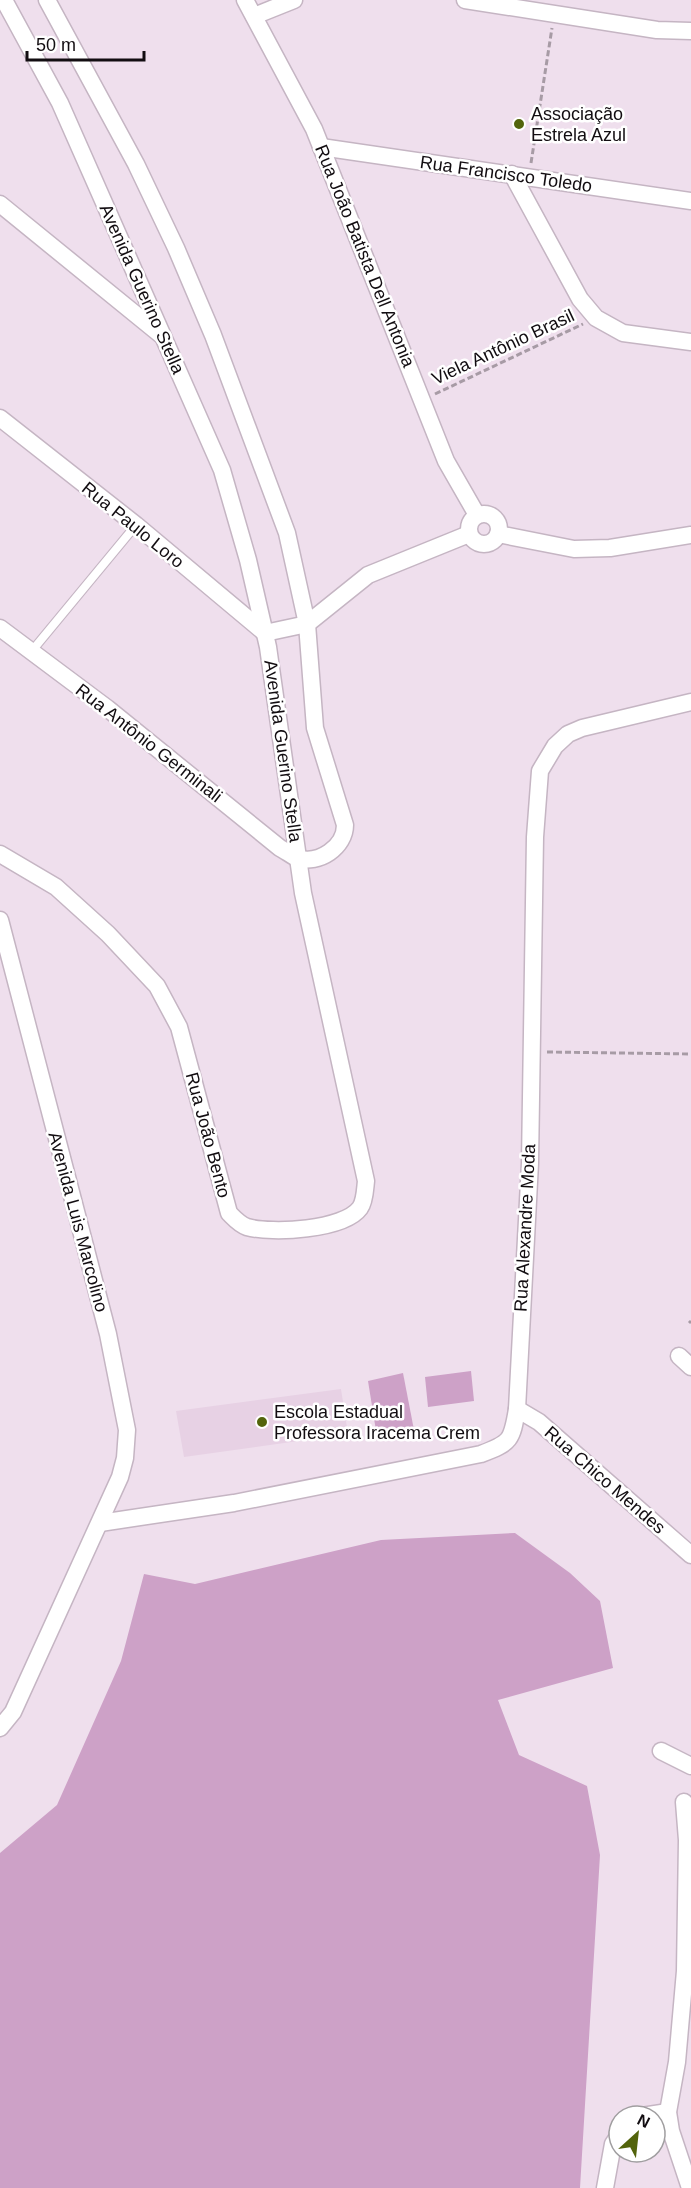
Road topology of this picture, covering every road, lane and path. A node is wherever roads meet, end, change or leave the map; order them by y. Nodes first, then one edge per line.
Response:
1 (4, 0) edge
2 (47, 0) edge
3 (245, 0) edge
4 (294, 0) edge
5 (465, 0) edge
6 (554, 14) junction
7 (254, 16) junction
8 (691, 31) edge
9 (321, 147) junction
10 (512, 174) junction
11 (529, 177) junction
12 (691, 201) edge
13 (0, 204) edge
14 (596, 318) junction
15 (164, 338) junction
16 (691, 342) edge
17 (422, 400) junction
18 (0, 418) edge
19 (477, 515) junction
20 (136, 525) junction
21 (470, 534) junction
22 (498, 534) junction
23 (691, 535) edge
24 (307, 624) junction
25 (0, 628) edge
26 (265, 633) junction
27 (31, 652) junction
28 (691, 702) edge
29 (0, 854) edge
30 (298, 858) junction
31 (0, 920) edge
32 (5, 962) edge
33 (533, 1052) junction
34 (691, 1054) edge
35 (517, 1409) junction
36 (100, 1523) junction
37 (691, 1555) edge
38 (0, 1728) edge
39 (662, 1751) dead end
40 (691, 1766) edge
41 (684, 1802) dead end
42 (668, 2112) joint
43 (609, 2164) edge
44 (605, 2188) edge
45 (690, 2188) edge

1 - 15 street, Avenida Guerino Stella
2 - 24 street, Avenida Guerino Stella
3 - 7 street, Rua João Batista Dell Antonia
4 - 7 street
5 - 6 street
6 - 8 street
6 - 11 path
7 - 9 street, Rua João Batista Dell Antonia
9 - 10 street, Rua Francisco Toledo
9 - 17 street, Rua João Batista Dell Antonia
10 - 11 street, Rua Francisco Toledo
10 - 14 street
11 - 12 street, Rua Francisco Toledo
13 - 15 street
14 - 16 street
14 - 17 path, Viela Antônio Brasil
15 - 26 street, Avenida Guerino Stella
17 - 19 street, Rua João Batista Dell Antonia
18 - 20 street, Rua Paulo Loro
19 - 21 street
19 - 22 street
20 - 26 street, Rua Paulo Loro
20 - 27 lane
21 - 22 street
21 - 24 street
22 - 23 street
24 - 26 street
24 - 30 street, Avenida Guerino Stella
25 - 27 street, Rua Antônio Germinali
26 - 30 street, Avenida Guerino Stella
27 - 30 street, Rua Antônio Germinali
28 - 33 street, Rua Alexandre Moda
29 - 30 street, Rua João Bento
31 - 32 street, Avenida Luis Marcolino
32 - 36 street, Avenida Luis Marcolino
33 - 34 path
33 - 35 street, Rua Alexandre Moda
35 - 36 street, Rua Alexandre Moda
35 - 37 street, Rua Chico Mendes
36 - 38 street, Avenida Luis Marcolino
39 - 40 street
41 - 42 street
42 - 45 street
43 - 44 street

